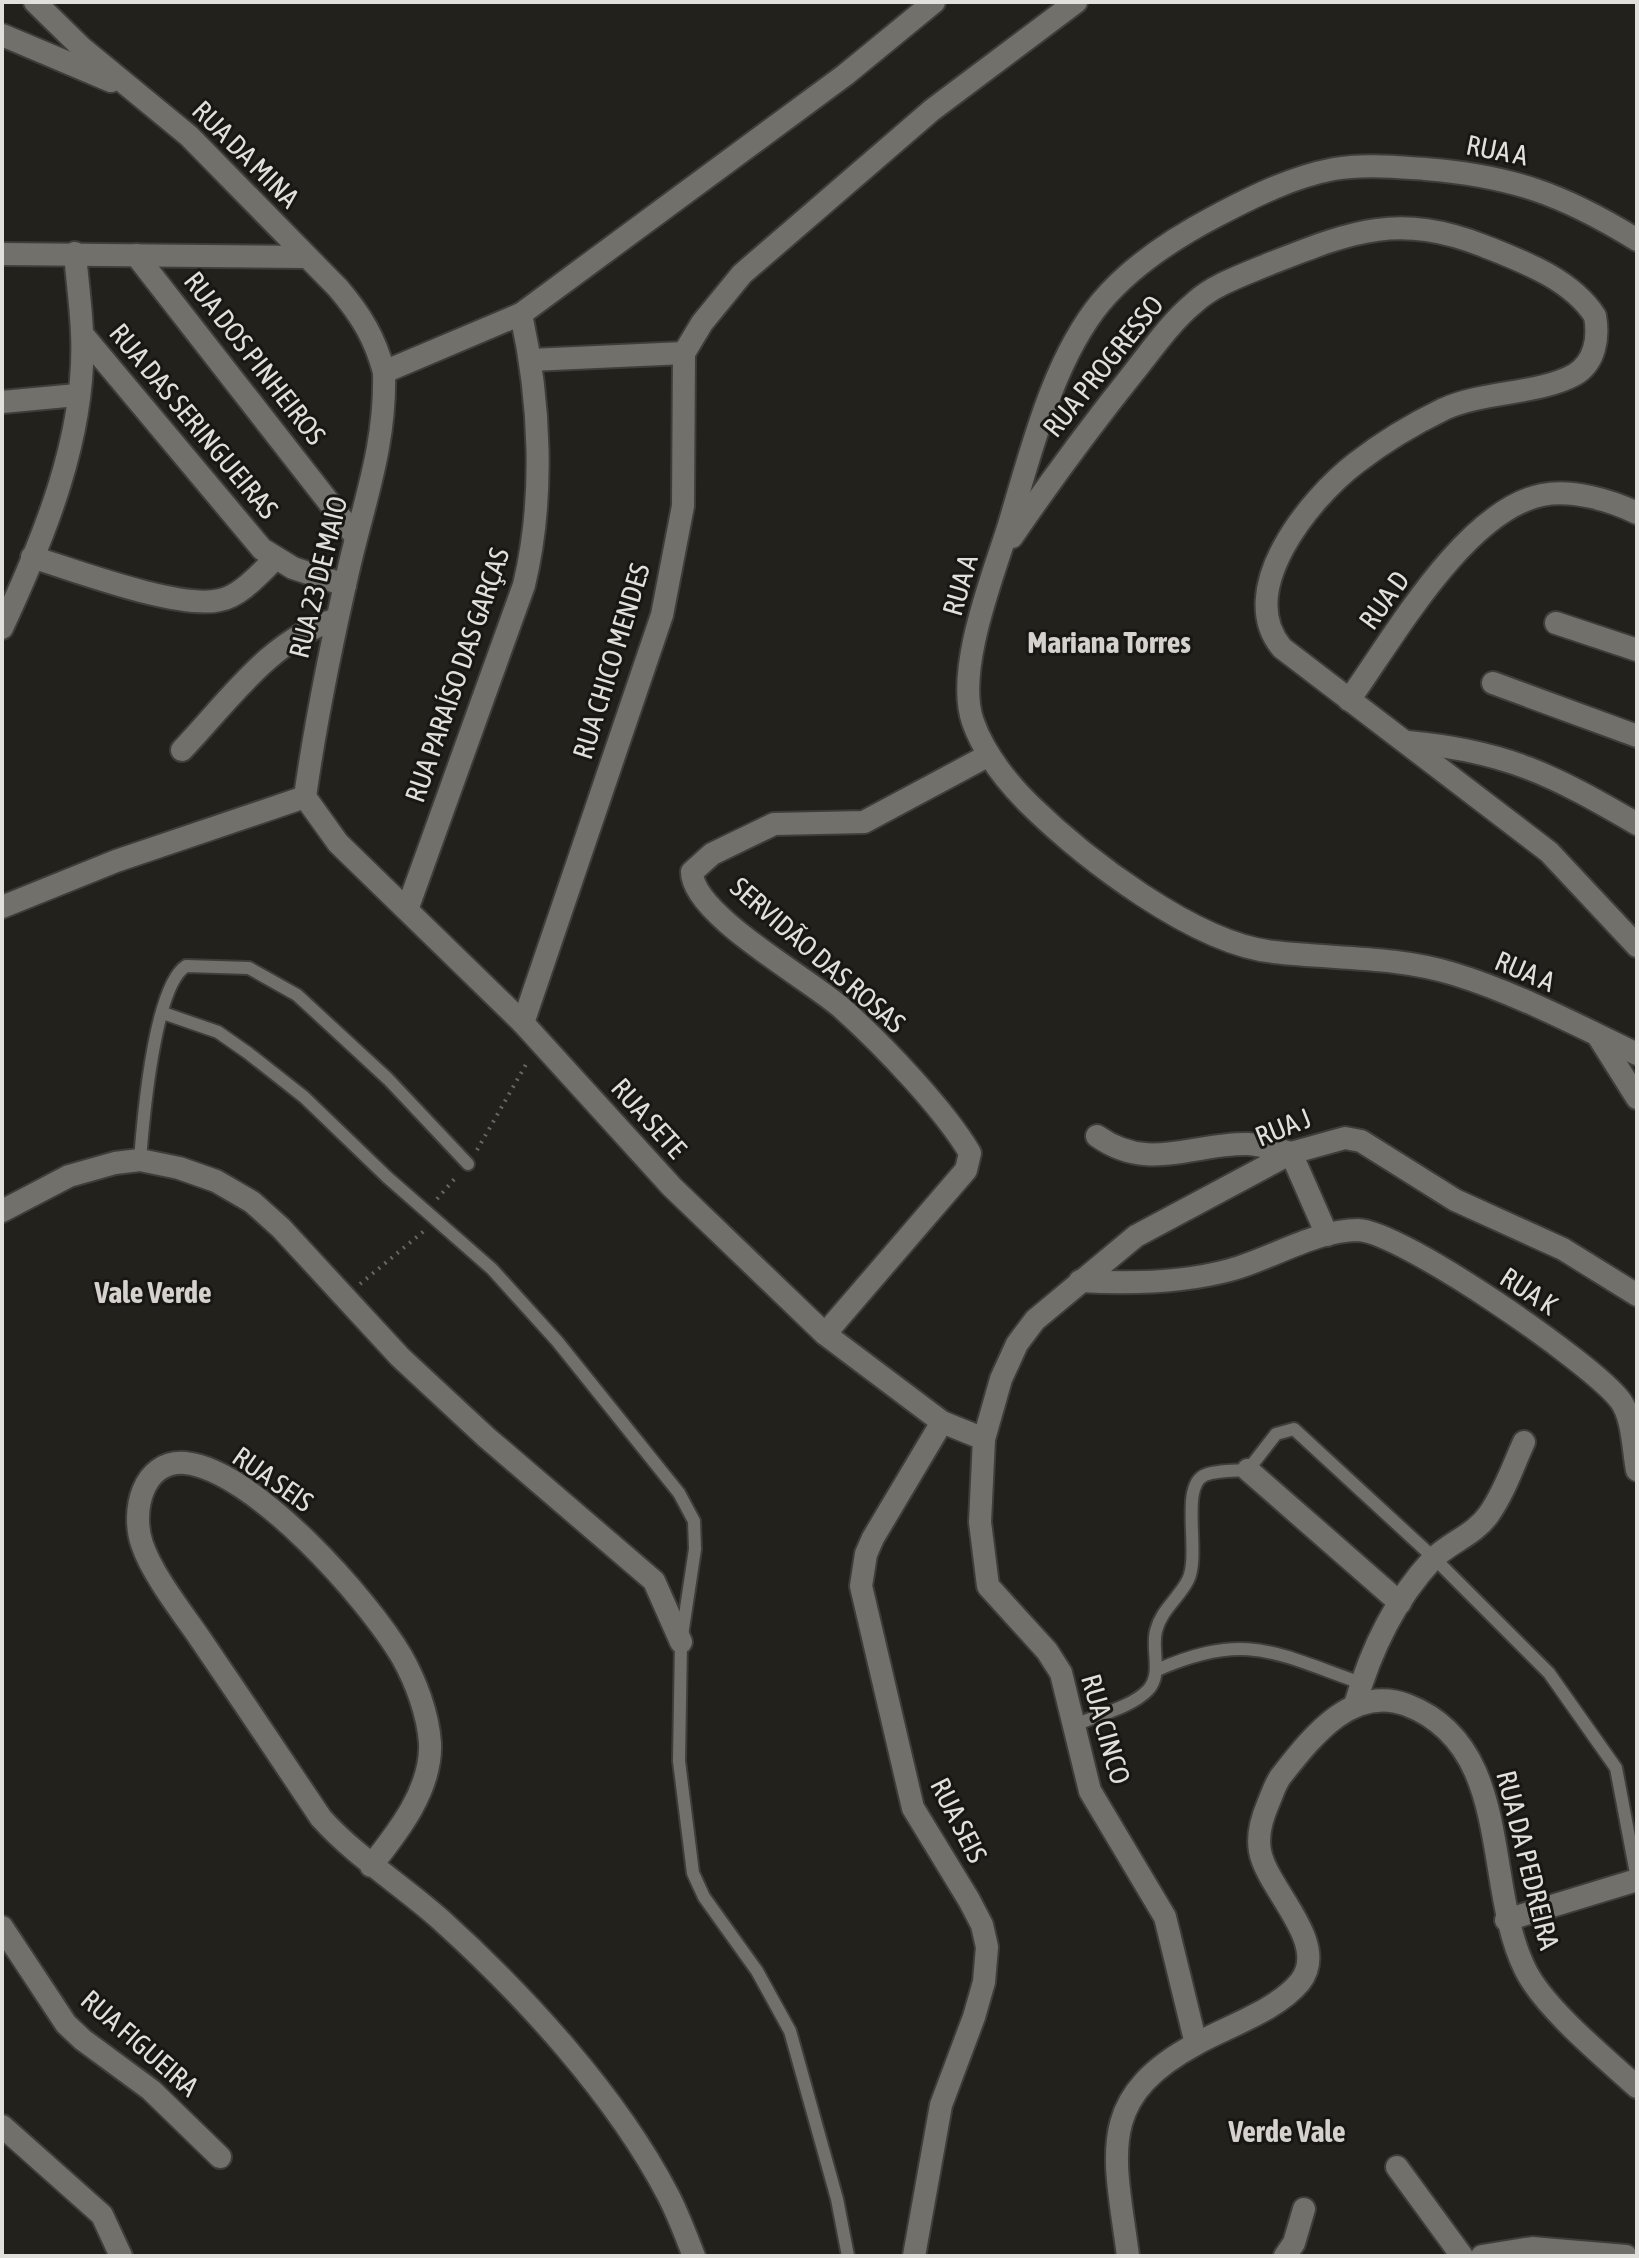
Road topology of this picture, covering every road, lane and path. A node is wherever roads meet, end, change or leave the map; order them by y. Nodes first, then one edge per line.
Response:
1 (934, 2) edge
2 (1076, 2) edge
3 (38, 3) edge
4 (2, 35) edge
5 (133, 91) junction
6 (1637, 240) edge
7 (75, 253) junction
8 (2, 254) edge
9 (136, 255) junction
10 (306, 257) junction
11 (521, 314) junction
12 (83, 335) junction
13 (684, 353) junction
14 (531, 360) junction
15 (384, 372) junction
16 (77, 395) junction
17 (2, 402) edge
18 (1637, 513) edge
19 (356, 537) junction
20 (999, 555) junction
21 (32, 557) junction
22 (275, 559) junction
23 (345, 585) junction
24 (9, 598) edge
25 (337, 619) junction
26 (1556, 623) dead end
27 (2, 628) edge
28 (1637, 650) edge
29 (1493, 683) dead end
30 (1349, 700) junction
31 (1637, 736) edge
32 (1403, 742) junction
33 (182, 750) dead end
34 (989, 755) junction
35 (305, 797) junction
36 (1637, 824) edge
37 (2, 907) edge
38 (408, 907) junction
39 (1637, 946) edge
40 (163, 1013) junction
41 (523, 1023) junction
42 (1597, 1035) junction
43 (538, 1041) junction
44 (1637, 1054) edge
45 (1637, 1098) edge
46 (1097, 1136) dead end
47 (1291, 1153) junction
48 (140, 1160) junction
49 (468, 1164) junction
50 (2, 1211) edge
51 (430, 1216) junction
52 (1327, 1235) junction
53 (1080, 1281) junction
54 (1637, 1295) edge
55 (343, 1299) junction
56 (825, 1334) junction
57 (1017, 1344) joint
58 (942, 1422) junction
59 (984, 1439) junction
60 (1524, 1442) dead end
61 (1248, 1470) junction
62 (1637, 1470) edge
63 (1434, 1558) junction
64 (1400, 1603) junction
65 (681, 1642) junction
66 (1157, 1670) junction
67 (1361, 1683) junction
68 (1355, 1705) junction
69 (1077, 1724) junction
70 (371, 1866) junction
71 (1637, 1879) edge
72 (1506, 1920) junction
73 (2, 1927) edge
74 (1196, 2044) junction
75 (1637, 2087) edge
76 (2, 2126) edge
77 (220, 2157) dead end
78 (1397, 2167) dead end
79 (1304, 2209) dead end
80 (121, 2256) edge
81 (694, 2256) edge
82 (848, 2256) edge
83 (914, 2256) edge
84 (1128, 2256) edge
85 (1285, 2256) edge
86 (1462, 2256) edge
87 (1482, 2256) edge
88 (1626, 2256) edge

1 - 11 street
2 - 13 street
3 - 5 street, RUA DA MINA
4 - 5 street
5 - 10 street, RUA DA MINA
6 - 20 street, RUA A
7 - 8 street
7 - 9 street
7 - 12 street
9 - 10 street
9 - 19 street, RUA DOS PINHEIROS
10 - 15 street, RUA DA MINA
11 - 14 street, RUA PARAÍSO DAS GARÇAS
11 - 15 street
12 - 16 street
12 - 22 street, RUA DAS SERINGUEIRAS
13 - 14 street
13 - 41 street, RUA CHICO MENDES
14 - 38 street, RUA PARAÍSO DAS GARÇAS
15 - 19 street, RUA 23 DE MAIO
16 - 17 street
16 - 21 street
18 - 30 street, RUA D
19 - 23 street, RUA 23 DE MAIO
20 - 30 street, RUA PROGRESSO
20 - 34 street, RUA A
21 - 22 street
21 - 24 street
22 - 23 street, RUA DAS SERINGUEIRAS
23 - 25 street, RUA 23 DE MAIO
24 - 27 street
25 - 33 street
25 - 35 street, RUA 23 DE MAIO
26 - 28 street
29 - 31 street
30 - 32 street
32 - 36 street
32 - 39 street
34 - 42 street, RUA A
34 - 56 street, SERVIDÃO DAS ROSAS
35 - 37 street
35 - 38 street, RUA SETE
38 - 41 street, RUA SETE
40 - 48 lane
40 - 49 lane
40 - 51 lane
41 - 43 street, RUA SETE
42 - 44 street, RUA A
42 - 45 street
43 - 49 path
43 - 56 street, RUA SETE
46 - 47 street
47 - 52 street
47 - 53 street, RUA J
47 - 54 street, RUA J
48 - 50 street
48 - 55 street
49 - 51 path
51 - 55 path
51 - 65 lane
52 - 53 street, RUA K
52 - 62 street, RUA K
53 - 57 street, RUA J
55 - 65 street
56 - 58 street, RUA SETE
57 - 59 street, RUA CINCO
58 - 59 street, RUA SETE
58 - 83 street, RUA SEIS
59 - 69 street, RUA CINCO
60 - 63 street
61 - 63 lane
61 - 64 street
61 - 66 lane
63 - 64 street
63 - 71 lane
64 - 67 street
65 - 82 lane
66 - 67 lane
66 - 69 lane
67 - 68 street
68 - 72 street, RUA DA PEDREIRA
68 - 74 street
69 - 74 street, RUA CINCO
70 - 70 street, RUA SEIS
70 - 81 street, RUA SEIS
71 - 72 street
72 - 75 street, RUA DA PEDREIRA
73 - 77 street, RUA FIGUEIRA
74 - 84 street
76 - 80 street
78 - 86 street
79 - 85 street
87 - 88 street

